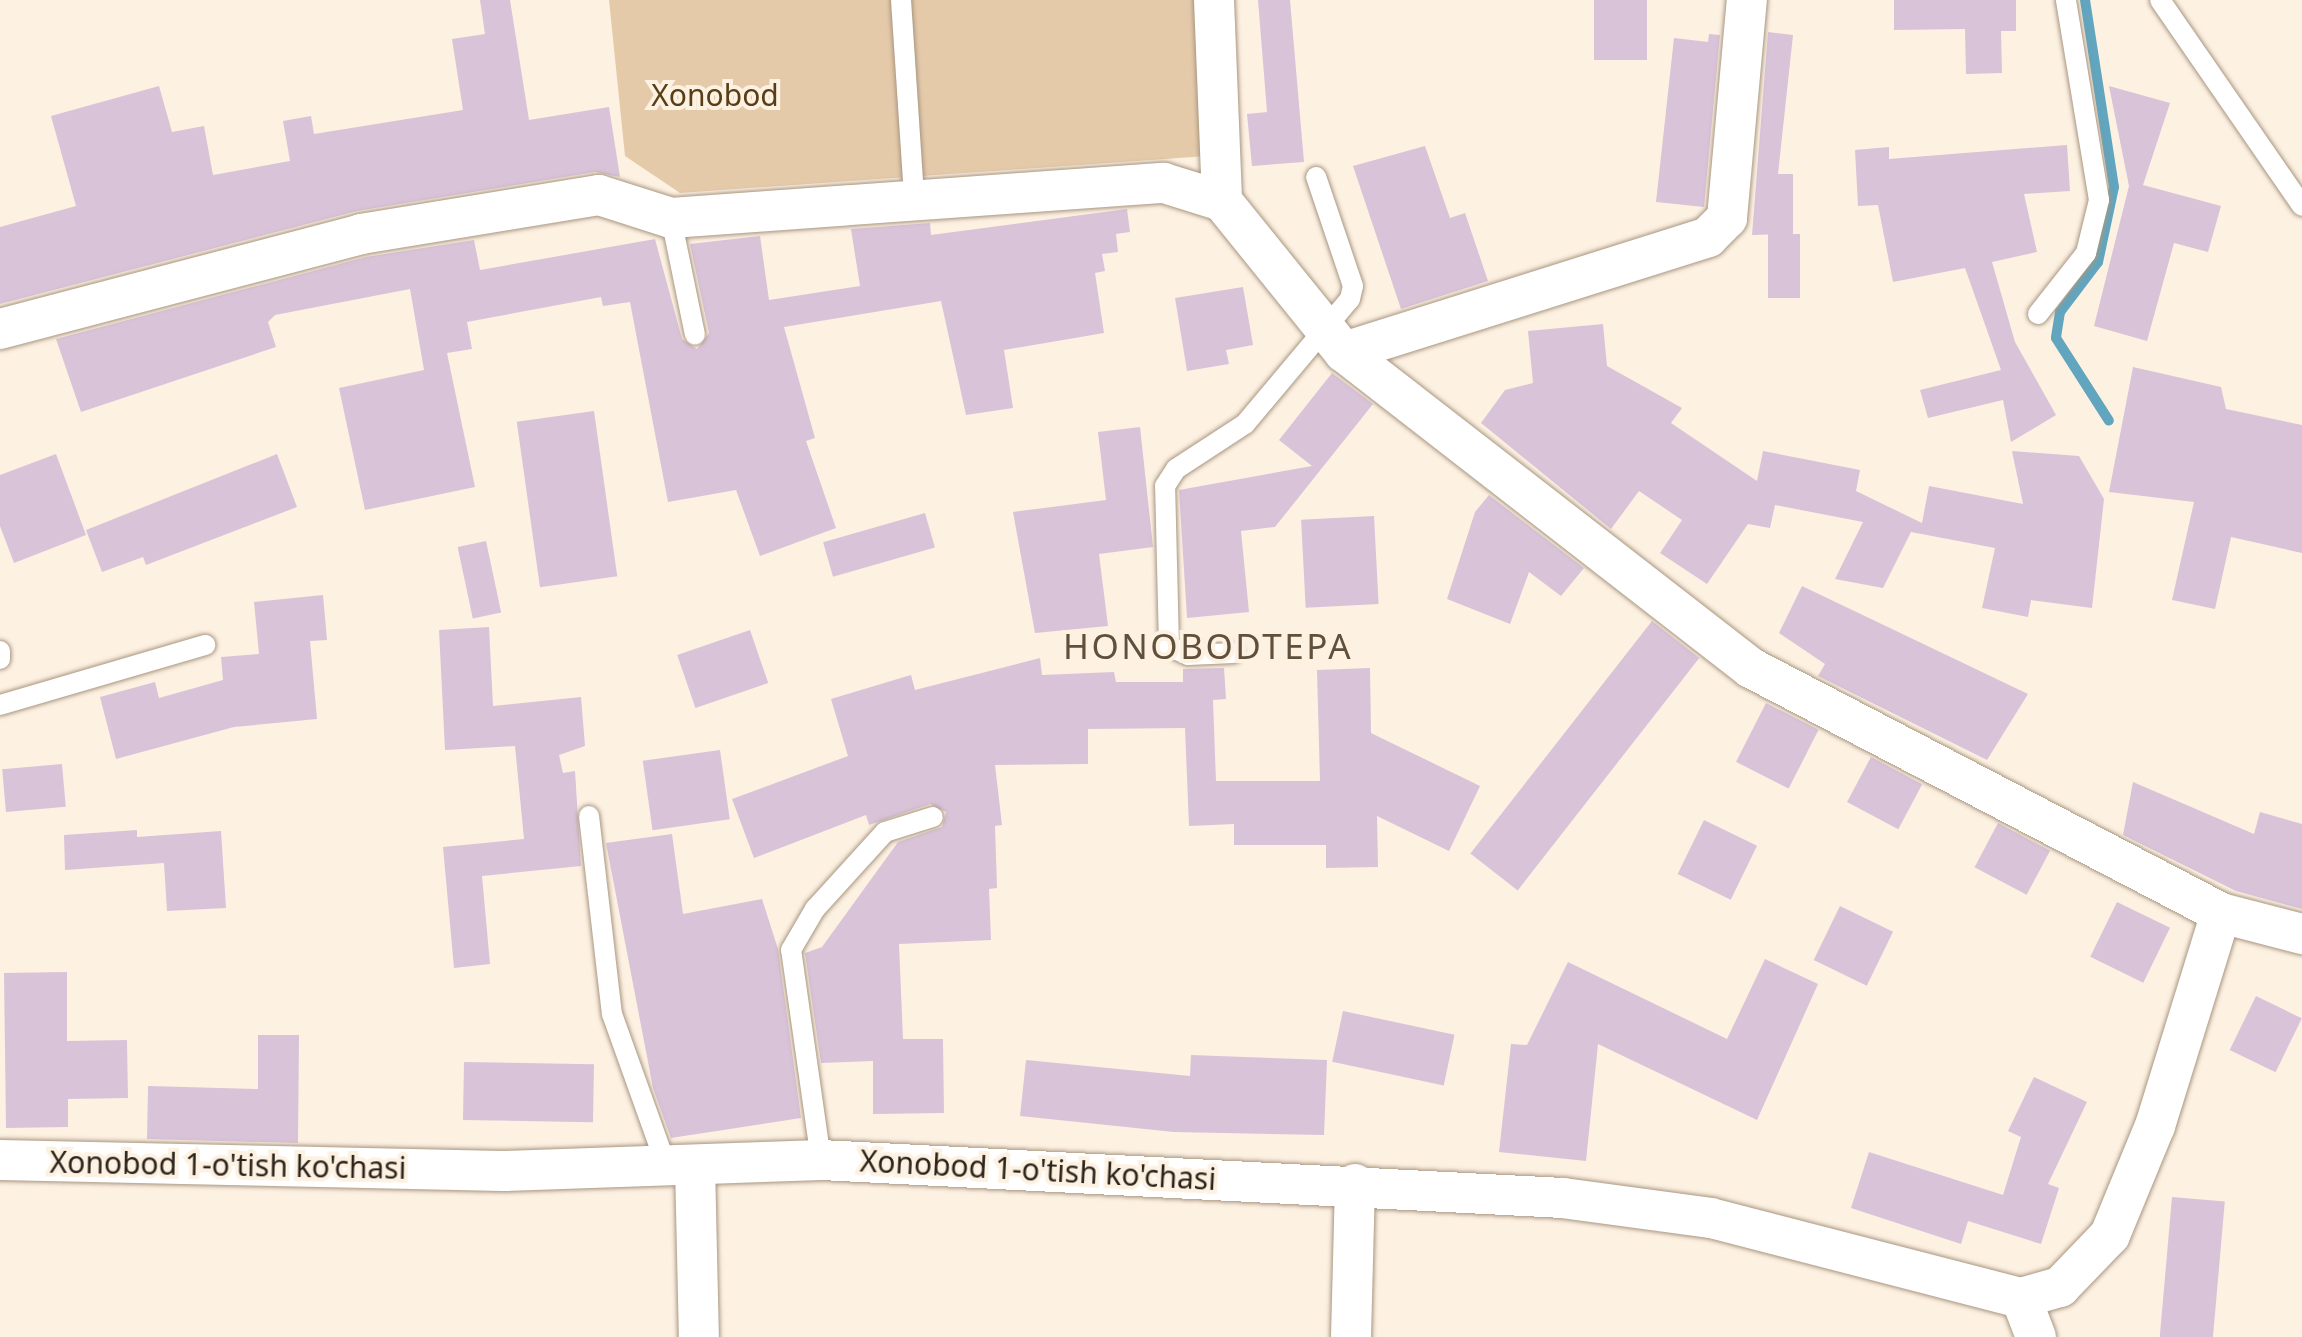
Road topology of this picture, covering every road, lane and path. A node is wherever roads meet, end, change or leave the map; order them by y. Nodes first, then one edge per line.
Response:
1 (900, 0) edge
2 (1214, 0) edge
3 (1748, 0) edge
4 (2066, 0) edge
5 (2160, 0) edge
6 (1316, 177) dead end
7 (914, 198) junction
8 (1222, 201) junction
9 (2302, 206) edge
10 (671, 218) junction
11 (2038, 314) dead end
12 (0, 330) edge
13 (695, 335) dead end
14 (1334, 342) junction
15 (205, 645) dead end
16 (0, 651) edge
17 (1233, 654) dead end
18 (0, 659) edge
19 (0, 706) edge
20 (589, 816) dead end
21 (933, 818) dead end
22 (2222, 913) junction
23 (2302, 934) edge
24 (0, 1160) edge
25 (821, 1160) junction
26 (680, 1165) junction
27 (1355, 1184) junction
28 (2021, 1298) junction
29 (699, 1337) edge
30 (1351, 1337) edge
31 (2036, 1337) edge

1 - 7 lane
2 - 8 street
3 - 14 street
4 - 11 lane
5 - 9 lane
6 - 14 lane
7 - 8 street
7 - 10 street
8 - 14 street
10 - 12 street
10 - 13 lane
14 - 17 lane
14 - 22 street
15 - 19 lane
16 - 18 lane
20 - 26 lane
21 - 25 lane
22 - 23 street
22 - 28 street
24 - 26 street, Xonobod 1-o'tish ko'chasi
25 - 26 street, Xonobod 1-o'tish ko'chasi
25 - 27 street, Xonobod 1-o'tish ko'chasi
26 - 29 street
27 - 28 street, Xonobod 1-o'tish ko'chasi
27 - 30 street
28 - 31 street

